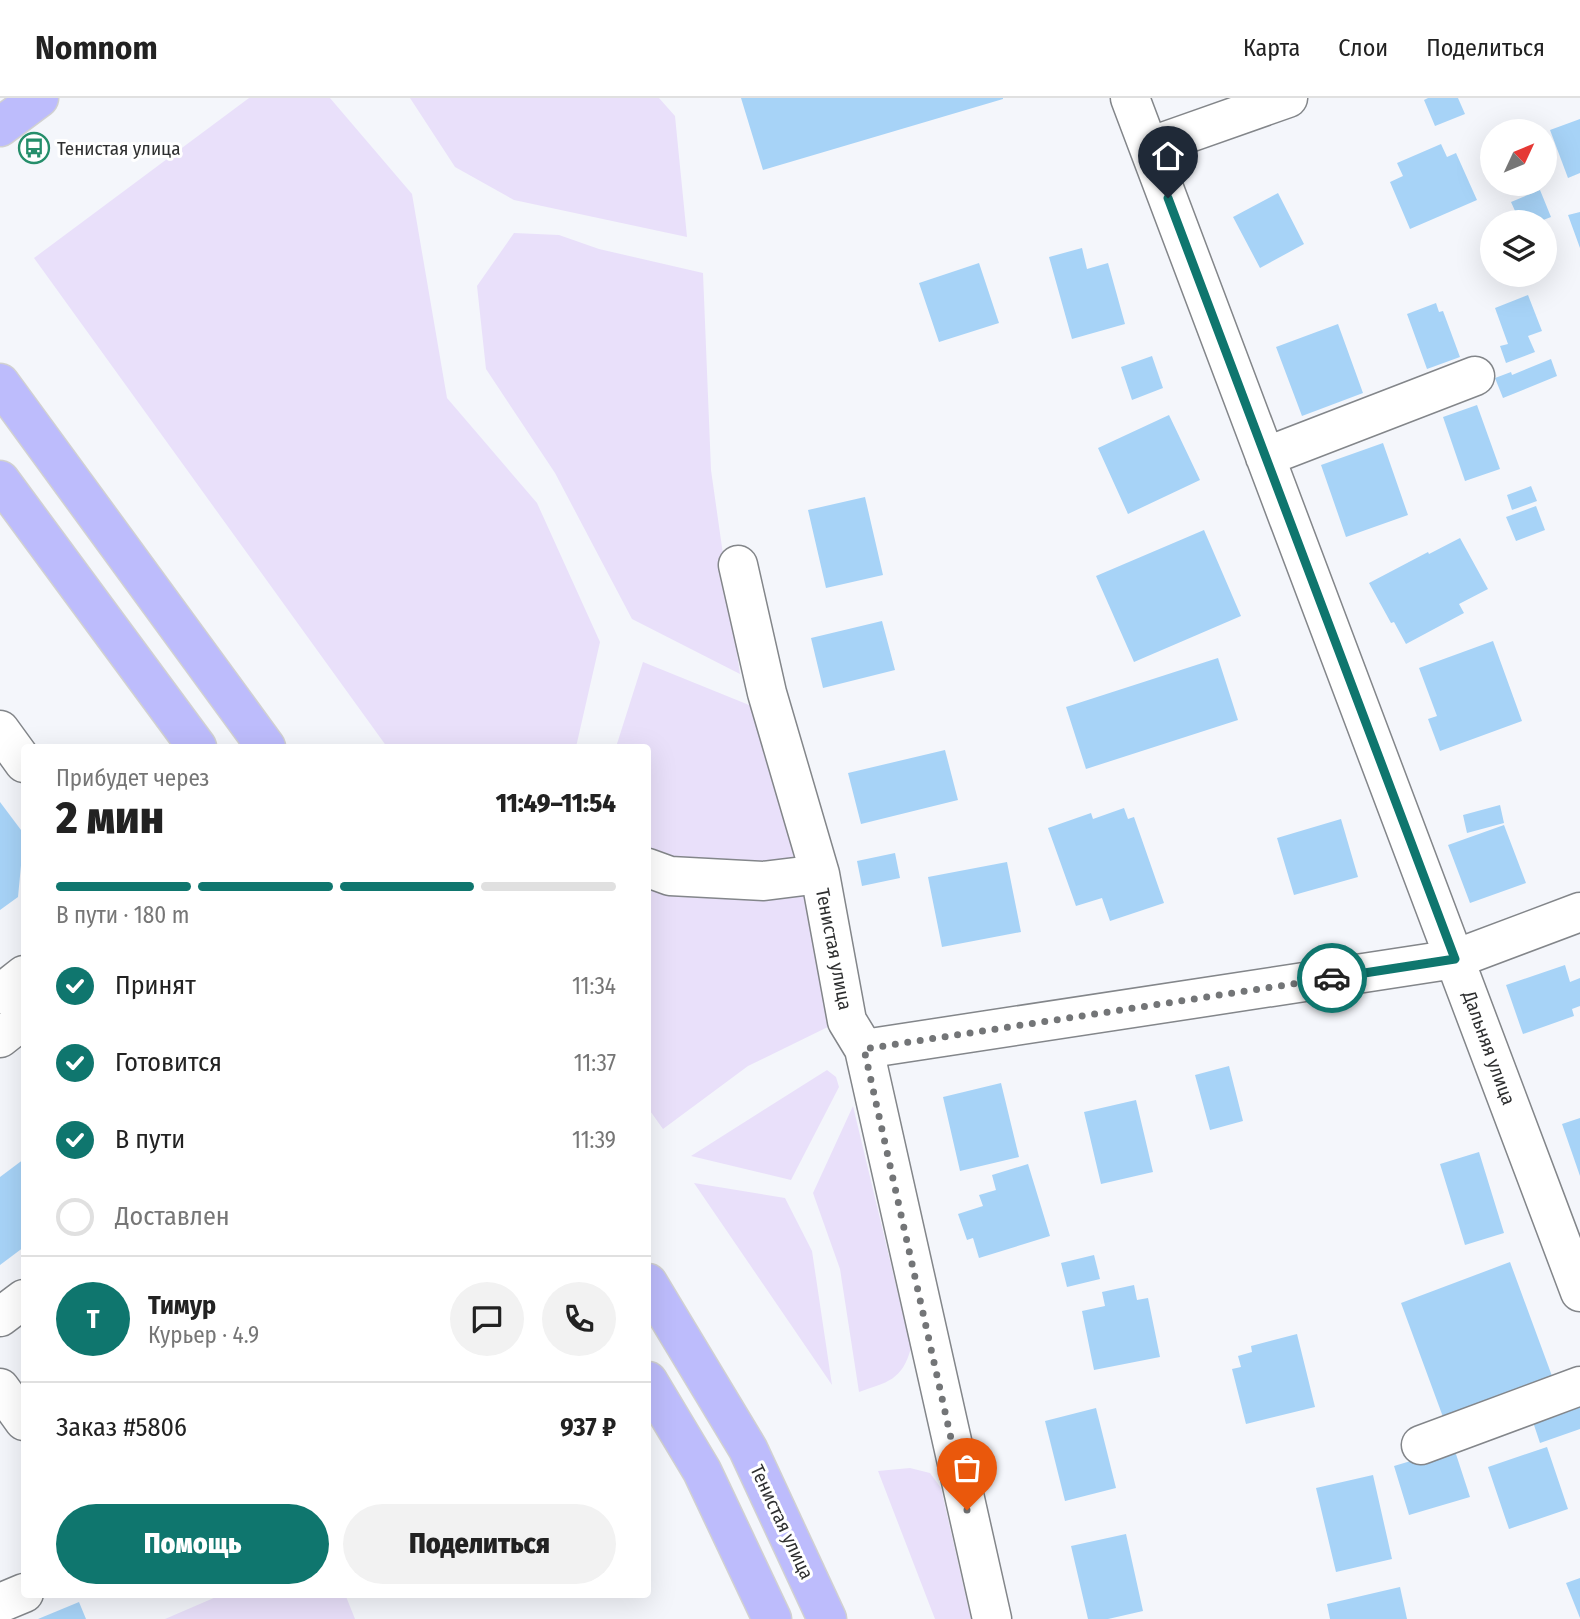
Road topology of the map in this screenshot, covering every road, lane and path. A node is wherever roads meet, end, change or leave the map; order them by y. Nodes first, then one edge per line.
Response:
1 (39, 98) edge
2 (1130, 98) edge
3 (1288, 98) edge
4 (0, 127) edge
5 (1149, 147) junction
6 (1475, 376) dead end
7 (0, 383) edge
8 (1265, 457) junction
9 (0, 480) edge
10 (738, 565) dead end
11 (0, 730) edge
12 (196, 744) edge
13 (264, 744) edge
14 (21, 759) edge
15 (651, 869) edge
16 (820, 874) junction
17 (1580, 912) edge
18 (1455, 959) junction
19 (21, 977) edge
20 (0, 994) edge
21 (21, 1021) edge
22 (0, 1038) edge
23 (864, 1049) junction
24 (651, 1288) edge
25 (1580, 1292) edge
26 (21, 1301) edge
27 (0, 1317) edge
28 (651, 1386) edge
29 (1580, 1386) edge
30 (0, 1388) edge
31 (21, 1417) edge
32 (1421, 1445) dead end
33 (21, 1594) edge
34 (0, 1603) edge
35 (772, 1619) edge
36 (827, 1619) edge
37 (992, 1619) edge

1 - 4 main road
2 - 5 street, Дальняя улица
3 - 5 street
5 - 8 street, Дальняя улица
6 - 8 street
7 - 13 main road
8 - 18 street, Дальняя улица
9 - 12 main road
10 - 16 street, Тенистая улица
11 - 14 street
15 - 16 street
16 - 23 street, Тенистая улица
17 - 18 street
18 - 23 street
18 - 25 street, Дальняя улица
19 - 20 street
21 - 22 street
23 - 37 street, Тенистая улица
24 - 36 main road, Тенистая улица
26 - 27 street
28 - 35 main road
29 - 32 street
30 - 31 street
33 - 34 street

